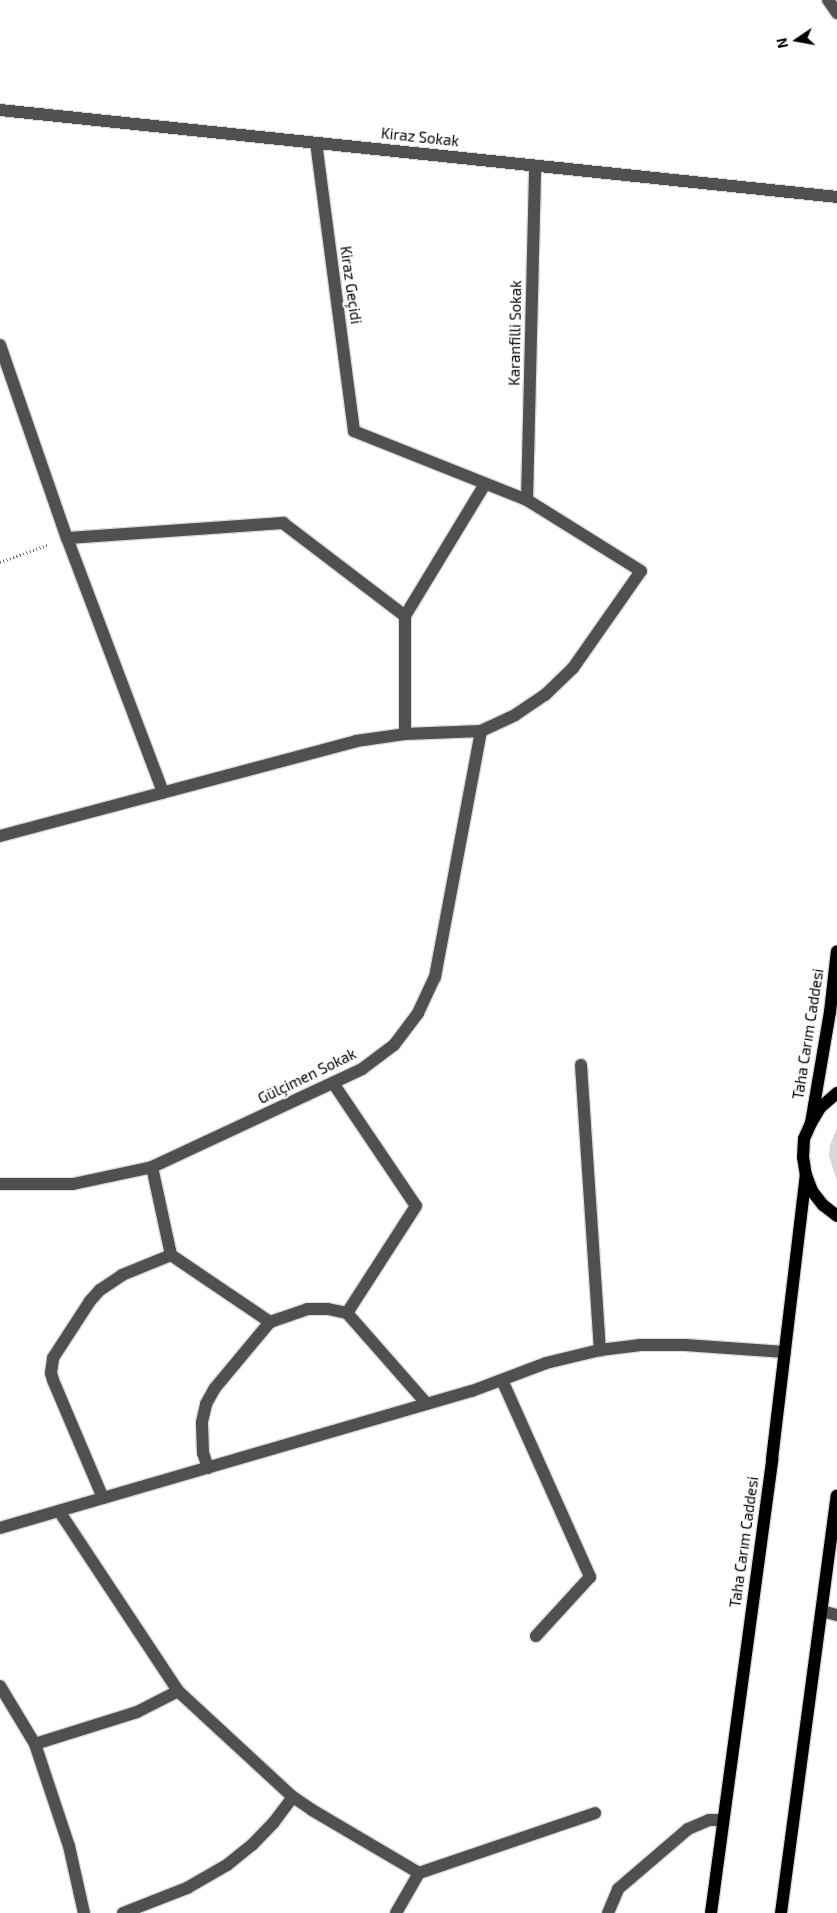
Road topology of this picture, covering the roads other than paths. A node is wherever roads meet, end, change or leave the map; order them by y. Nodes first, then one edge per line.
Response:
1 (828, 0) edge
2 (837, 13) edge
3 (0, 110) edge
4 (316, 143) junction
5 (535, 166) junction
6 (837, 197) edge
7 (0, 345) edge
8 (485, 484) junction
9 (527, 500) junction
10 (67, 538) junction
11 (404, 616) junction
12 (481, 731) junction
13 (405, 734) junction
14 (163, 792) junction
15 (0, 836) edge
16 (837, 951) edge
17 (581, 1064) dead end
18 (333, 1083) junction
19 (837, 1093) edge
20 (811, 1123) junction
21 (152, 1167) junction
22 (806, 1174) junction
23 (0, 1184) edge
24 (837, 1216) edge
25 (171, 1255) junction
26 (347, 1313) junction
27 (270, 1322) junction
28 (600, 1350) junction
29 (785, 1352) junction
30 (502, 1380) junction
31 (427, 1404) junction
32 (208, 1468) junction
33 (837, 1496) edge
34 (102, 1498) junction
35 (59, 1511) junction
36 (0, 1528) edge
37 (822, 1611) junction
38 (837, 1615) edge
39 (536, 1636) dead end
40 (0, 1686) edge
41 (178, 1691) junction
42 (35, 1744) junction
43 (293, 1797) junction
44 (595, 1813) dead end
45 (723, 1820) junction
46 (419, 1873) junction
47 (84, 1913) edge
48 (123, 1913) edge
49 (396, 1913) edge
50 (608, 1913) edge
51 (711, 1913) edge
52 (781, 1913) edge

1 - 2 street
3 - 4 street, Kiraz Sokak
4 - 5 street, Kiraz Sokak
4 - 8 street, Kiraz Geçidi
5 - 6 street, Kiraz Sokak
5 - 9 street, Karanfilli Sokak
7 - 10 street
8 - 9 street
8 - 11 street
9 - 12 street
10 - 11 street
10 - 14 street
11 - 13 street
12 - 13 street
12 - 18 street, Gülçimen Sokak
13 - 14 street
14 - 15 street
16 - 20 main road, Taha Carım Caddesi
17 - 28 street
18 - 21 street, Gülçimen Sokak
18 - 26 street
19 - 20 main road
20 - 22 main road
21 - 23 street, Gülçimen Sokak
21 - 25 street
22 - 24 main road
22 - 29 main road, Taha Carım Caddesi
25 - 27 street
25 - 34 street
26 - 27 street
26 - 31 street
27 - 32 street
28 - 29 street
28 - 30 street
29 - 45 main road, Taha Carım Caddesi
30 - 31 street
30 - 39 street
31 - 32 street
32 - 34 street
33 - 37 main road
34 - 35 street
35 - 36 street
35 - 41 street
37 - 38 street
37 - 52 main road
40 - 42 street
41 - 42 street
41 - 43 street
42 - 47 street
43 - 46 street
43 - 48 street
44 - 46 street
45 - 50 street
45 - 51 main road, Taha Carım Caddesi
46 - 49 street

